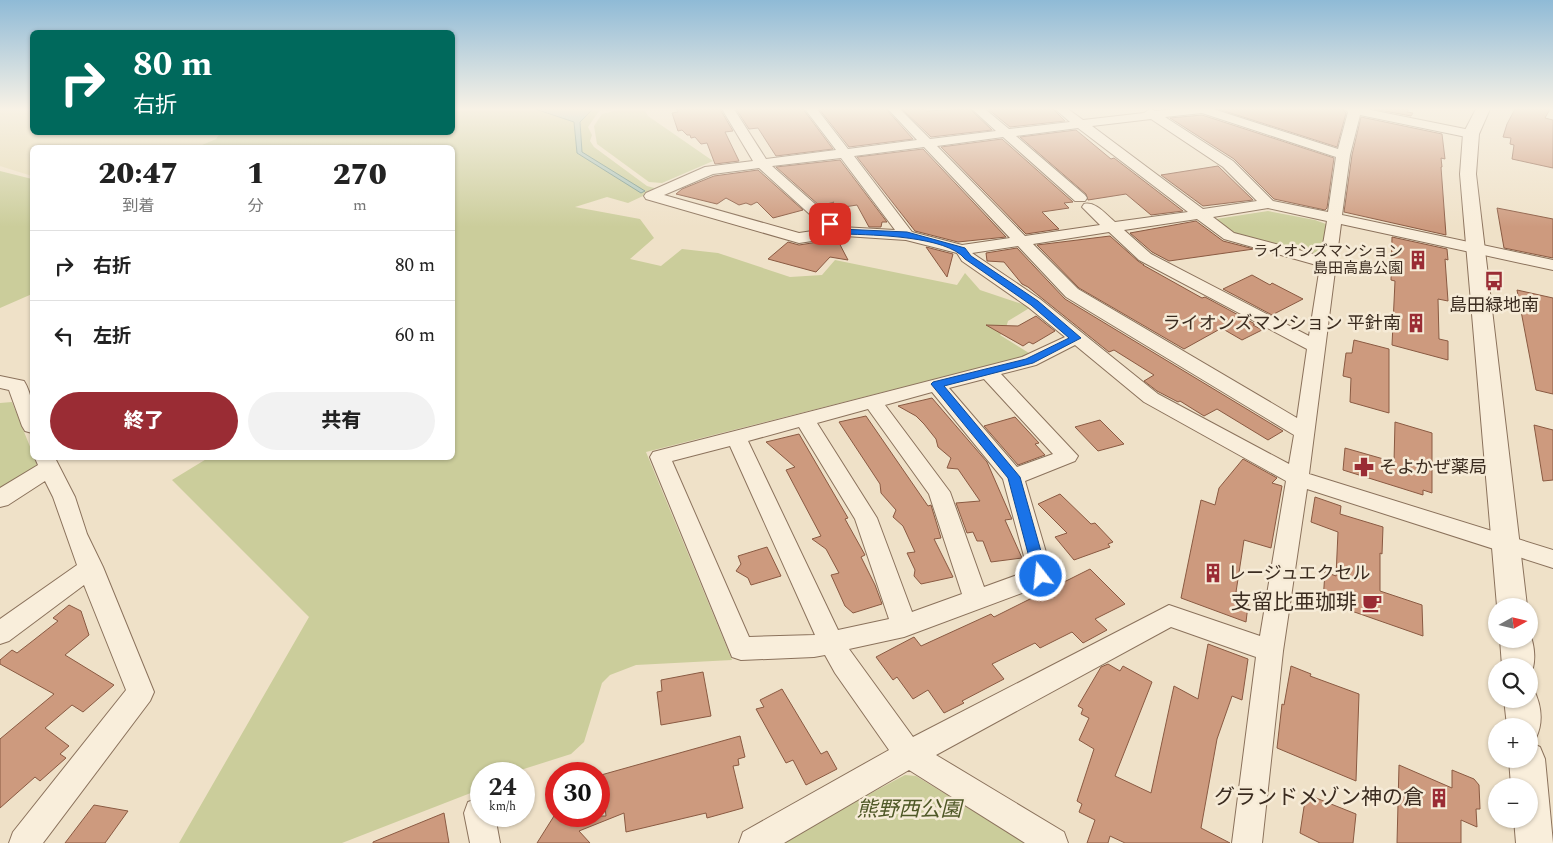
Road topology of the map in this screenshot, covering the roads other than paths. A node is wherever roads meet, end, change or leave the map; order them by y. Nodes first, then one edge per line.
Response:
1 (752, 148) edge
2 (842, 148) edge
3 (884, 148) edge
4 (933, 148) edge
5 (1023, 148) edge
6 (1114, 148) edge
7 (1204, 148) edge
8 (1323, 148) edge
9 (1344, 148) edge
10 (1470, 148) edge
11 (846, 153) junction
12 (1343, 155) junction
13 (762, 164) junction
14 (1268, 204) junction
15 (1201, 214) junction
16 (1335, 219) junction
17 (1114, 228) junction
18 (838, 232) junction
19 (907, 235) junction
20 (1022, 242) junction
21 (1476, 249) junction
22 (962, 250) junction
23 (1328, 263) junction
24 (1553, 265) edge
25 (1076, 338) junction
26 (1317, 347) junction
27 (988, 372) junction
28 (9, 384) edge
29 (936, 384) junction
30 (0, 395) edge
31 (873, 402) junction
32 (805, 420) junction
33 (30, 422) edge
34 (1305, 432) junction
35 (736, 437) junction
36 (47, 463) edge
37 (1014, 477) junction
38 (1298, 478) junction
39 (0, 499) edge
40 (1506, 544) junction
41 (1553, 559) edge
42 (91, 567) junction
43 (1511, 598) edge
44 (976, 599) junction
45 (904, 626) junction
46 (0, 632) edge
47 (831, 642) junction
48 (1270, 652) junction
49 (909, 754) junction
50 (1528, 768) edge
51 (482, 827) edge
52 (24, 843) edge
53 (485, 843) edge
54 (754, 843) edge
55 (1053, 843) edge
56 (1247, 843) edge
57 (1535, 843) edge

1 - 13 street
2 - 11 street
3 - 11 street
4 - 20 street
5 - 17 street
6 - 15 street
7 - 14 street
8 - 12 street
9 - 12 street
10 - 21 street
11 - 13 street
11 - 19 street
12 - 16 street
13 - 18 street
13 - 18 street
14 - 15 street
14 - 16 street
15 - 17 street
15 - 23 street
16 - 21 street
16 - 23 street
17 - 20 street
17 - 26 street
18 - 19 street
19 - 22 street
20 - 22 street
20 - 34 street
21 - 24 street
21 - 40 street
22 - 25 street
23 - 26 street
25 - 27 street
25 - 38 street
26 - 34 street
27 - 29 street
27 - 37 street
28 - 30 street
28 - 33 street
29 - 31 street
29 - 37 street
31 - 32 street
31 - 44 street
32 - 35 street
32 - 45 street
34 - 38 street
35 - 47 street
35 - 47 street
36 - 39 street
36 - 42 street
37 - 44 street
38 - 40 street
38 - 48 street
40 - 41 street
40 - 43 street
42 - 46 street
42 - 52 street
44 - 45 street
45 - 47 street
47 - 49 street
48 - 49 street
48 - 56 street
49 - 54 street
49 - 55 street
50 - 57 street
51 - 53 street

